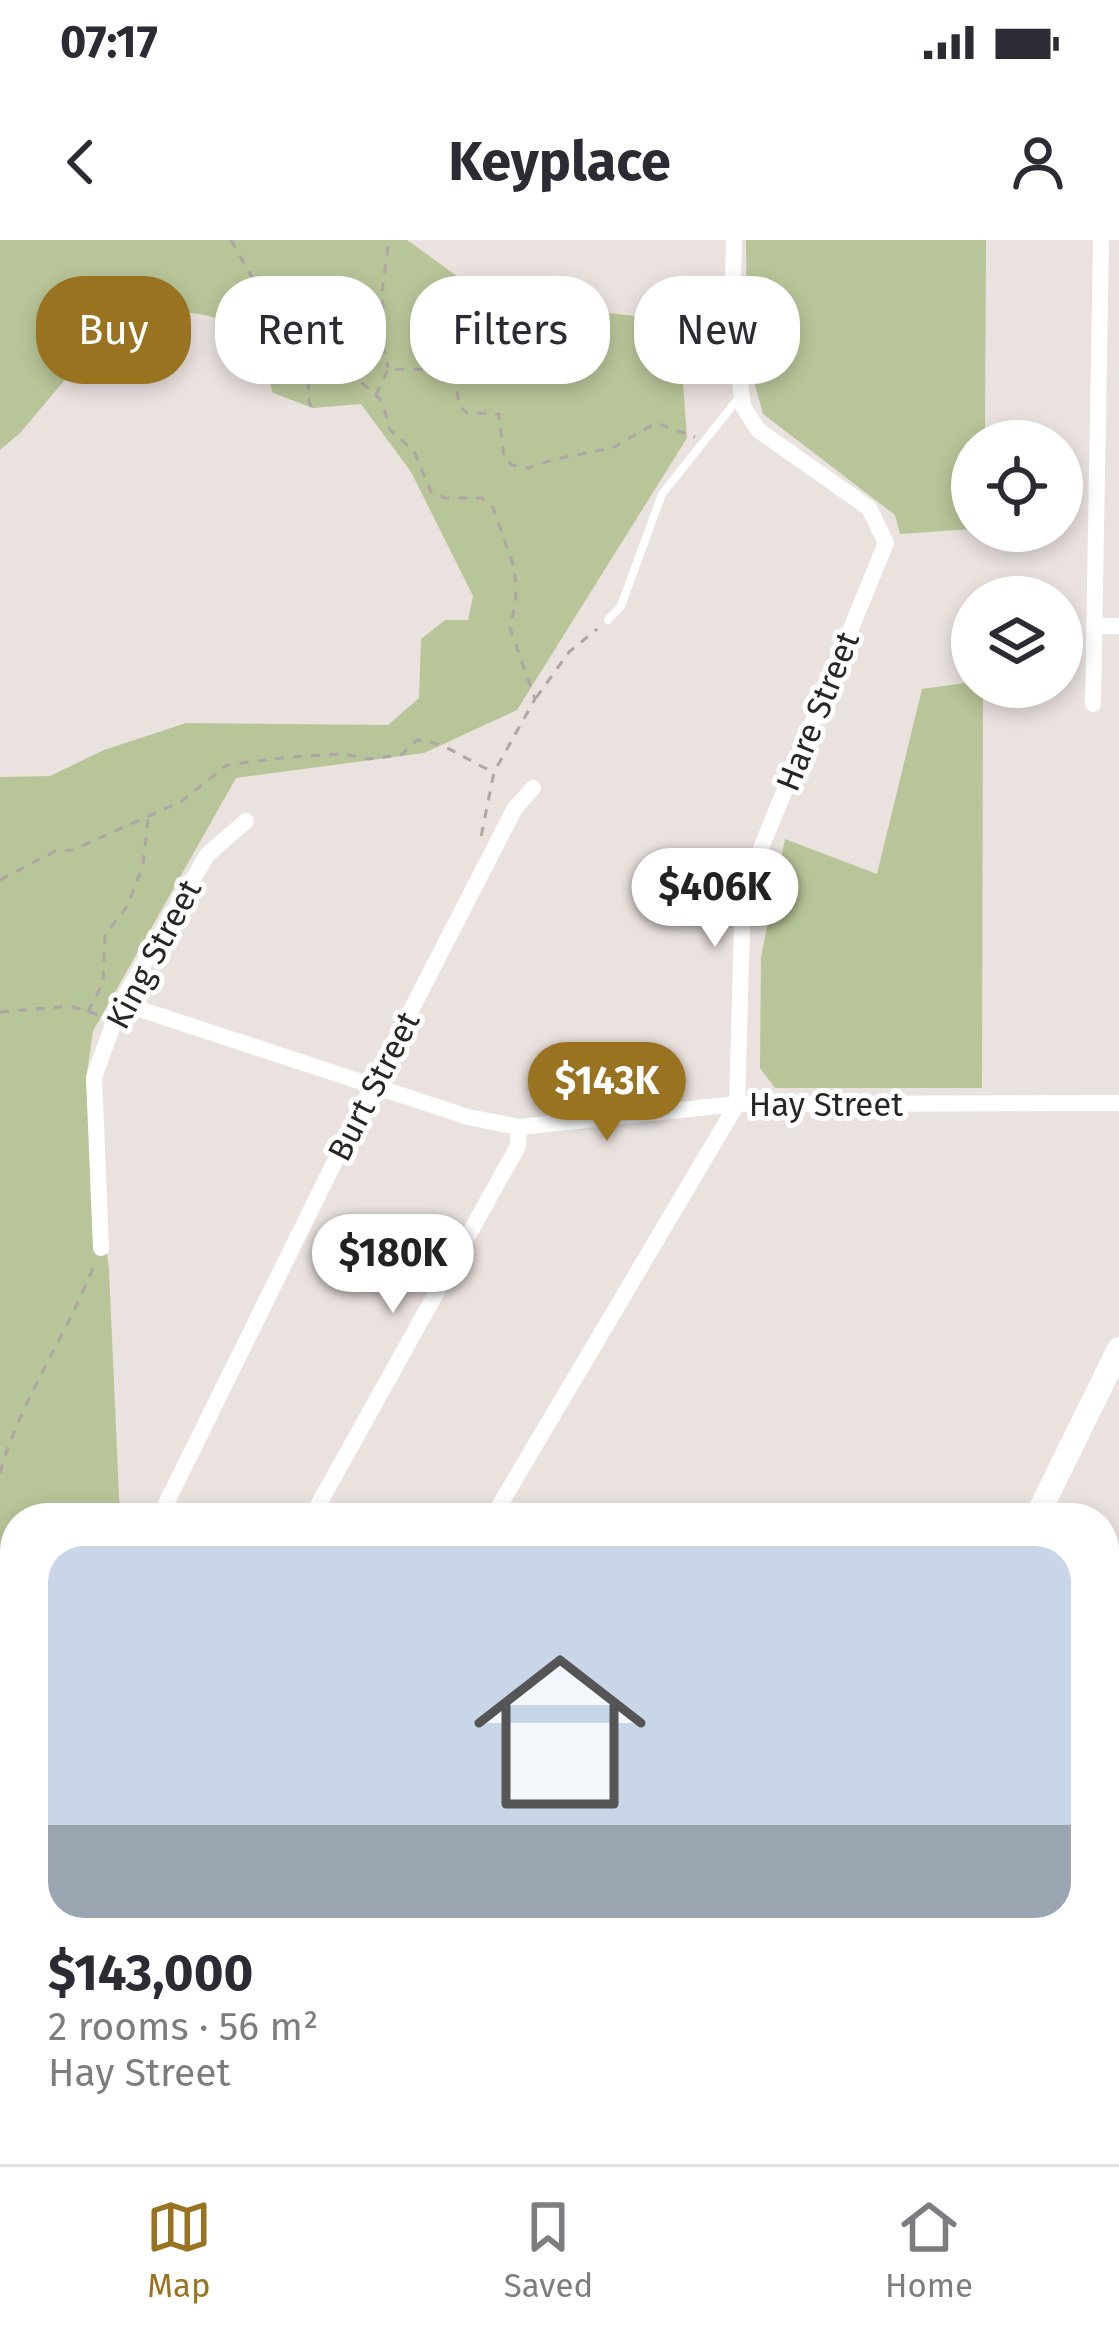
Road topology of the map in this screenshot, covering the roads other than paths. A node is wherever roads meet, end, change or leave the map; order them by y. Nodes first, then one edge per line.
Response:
1 (734, 240) edge
2 (1101, 240) edge
3 (743, 400) junction
4 (608, 620) road end
5 (1094, 626) junction
6 (1119, 626) edge
7 (1093, 704) dead end
8 (533, 788) dead end
9 (246, 821) dead end
10 (118, 1012) junction
11 (372, 1086) junction
12 (1119, 1103) edge
13 (737, 1104) junction
14 (519, 1127) junction
15 (101, 1248) road end
16 (1119, 1349) edge
17 (1109, 1387) edge
18 (166, 1503) edge
19 (319, 1503) edge
20 (501, 1503) edge
21 (1044, 1503) edge

1 - 3 street
2 - 5 street
3 - 4 lane
3 - 13 street, Hare Street
5 - 6 street
5 - 7 street
8 - 11 street, Burt Street
9 - 10 street, King Street
10 - 11 street, Hay Street
10 - 15 street, King Street
11 - 14 street, Hay Street
11 - 18 street, Burt Street
12 - 13 street, Hay Street
13 - 14 street, Hay Street
13 - 20 street, Hare Street
14 - 19 street
16 - 17 main road
17 - 21 main road

